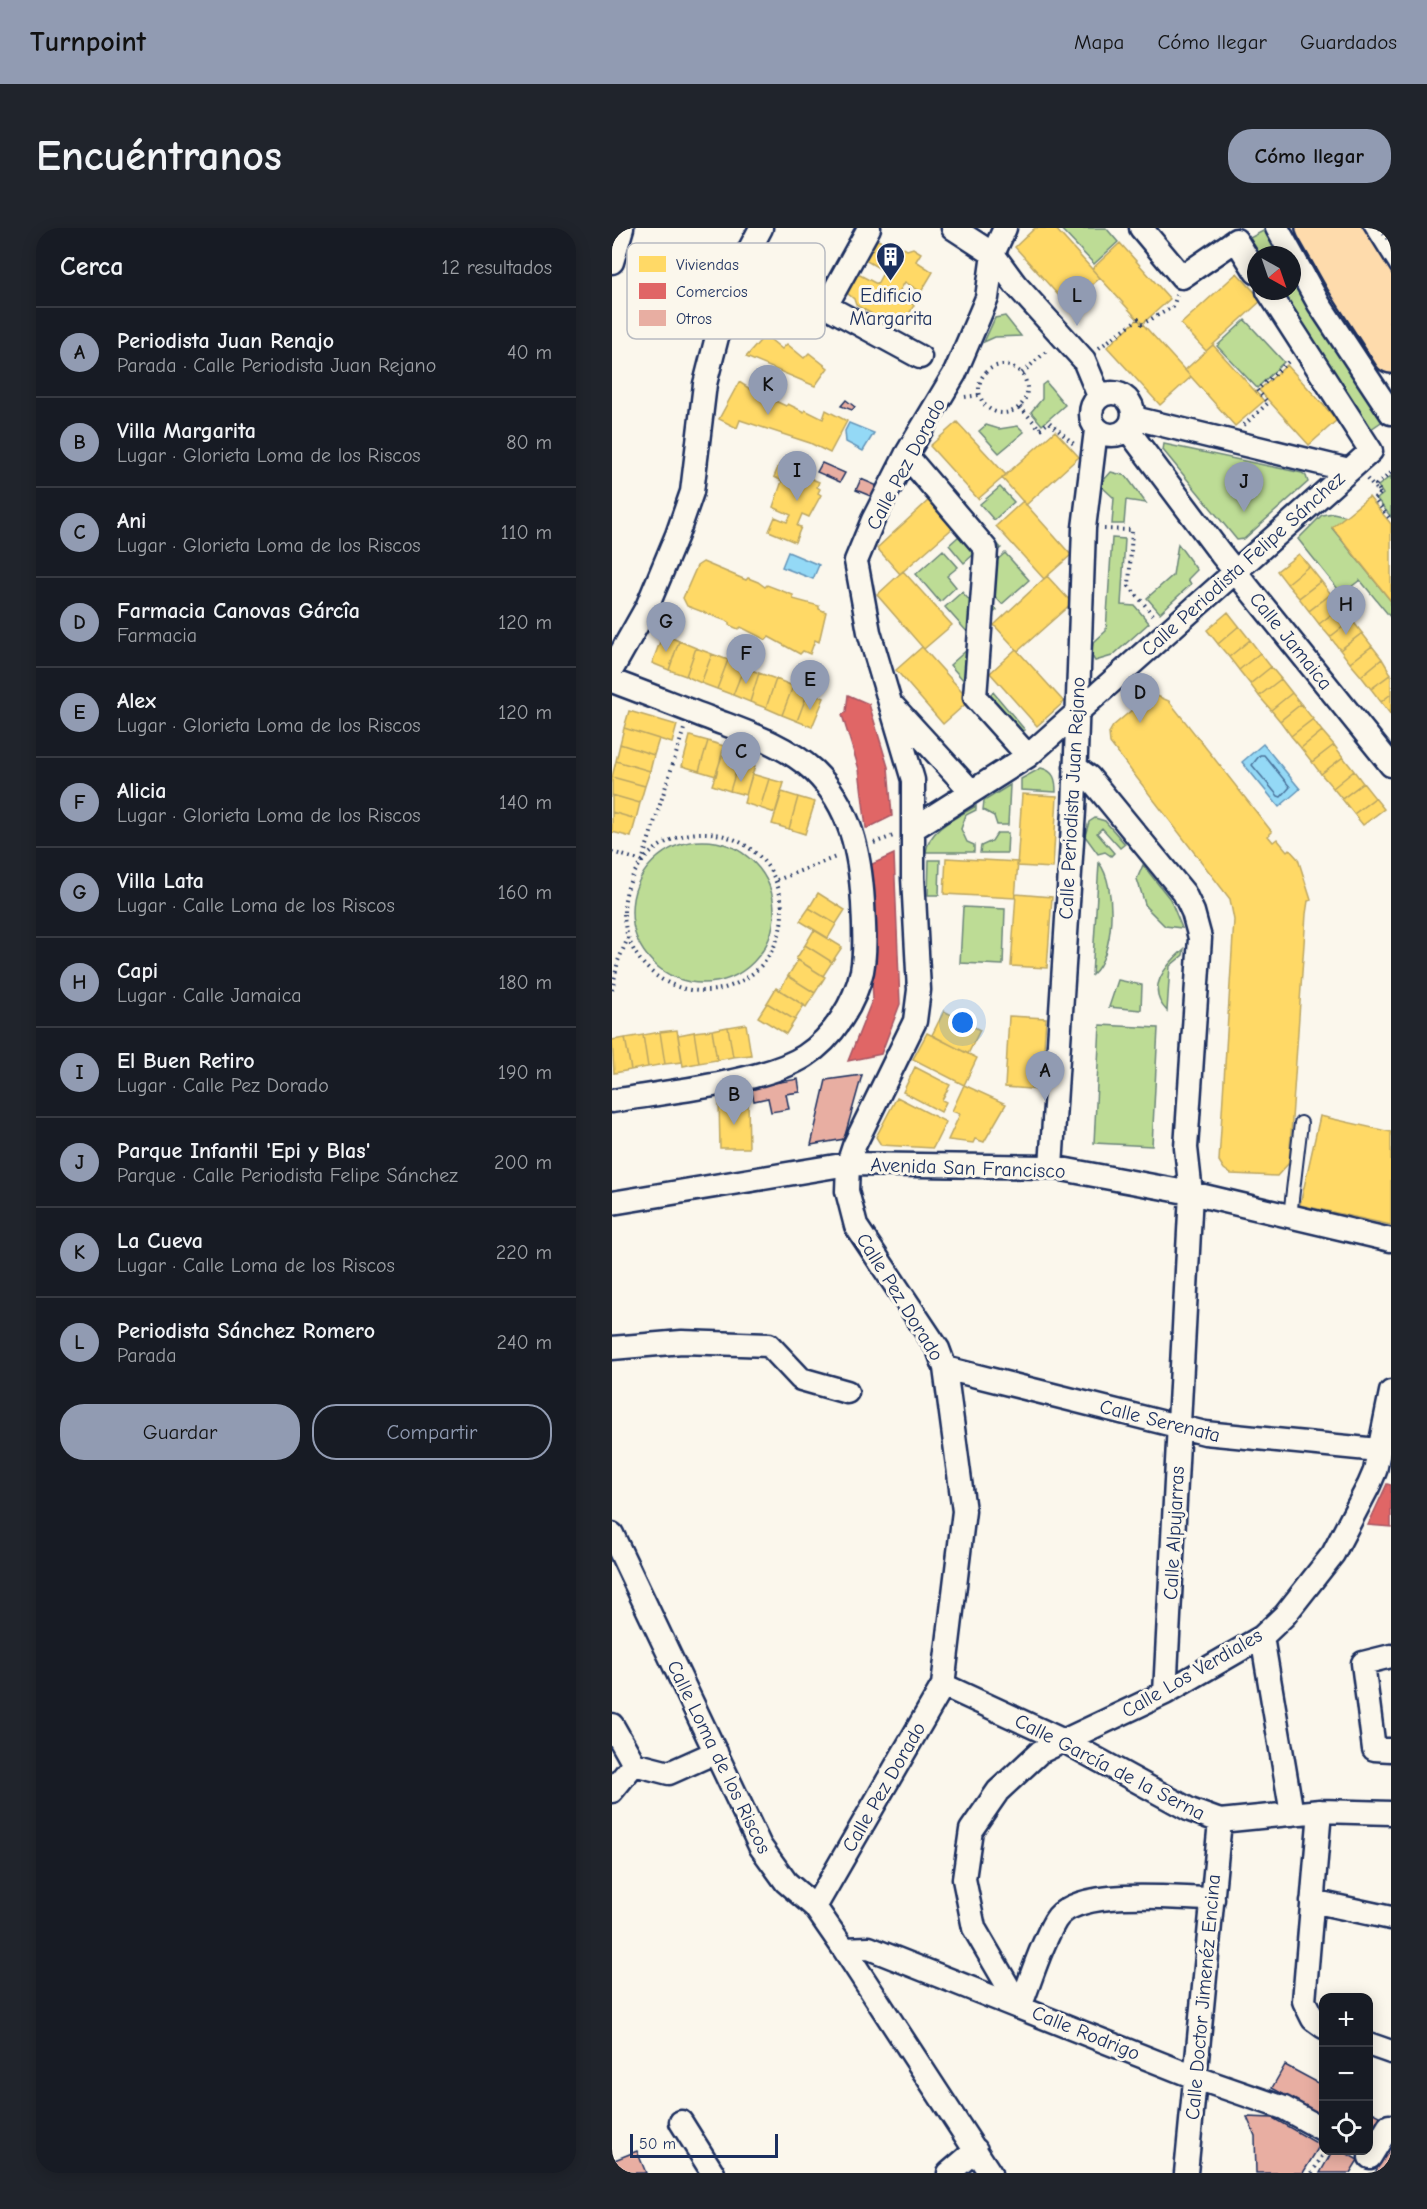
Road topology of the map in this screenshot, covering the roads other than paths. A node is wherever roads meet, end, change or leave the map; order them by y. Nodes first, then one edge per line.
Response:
1 (622, 228) edge
2 (761, 228) edge
3 (869, 228) edge
4 (953, 228) edge
5 (1005, 228) edge
6 (1141, 228) edge
7 (1277, 228) edge
8 (1313, 228) edge
9 (1343, 228) edge
10 (753, 243) edge
11 (1287, 246) edge
12 (993, 254) junction
13 (1247, 258) edge
14 (612, 262) edge
15 (1301, 271) edge
16 (1274, 300) edge
17 (1391, 305) edge
18 (716, 339) edge
19 (1391, 356) edge
20 (920, 357) dead end
21 (1100, 396) junction
22 (1391, 413) edge
23 (1131, 424) junction
24 (1096, 430) junction
25 (906, 455) junction
26 (1349, 470) junction
27 (1235, 571) junction
28 (612, 669) edge
29 (612, 681) edge
30 (892, 704) junction
31 (1076, 714) junction
32 (1028, 756) junction
33 (1391, 765) edge
34 (1075, 767) junction
35 (971, 791) junction
36 (913, 828) junction
37 (612, 1101) edge
38 (1301, 1123) dead end
39 (848, 1164) junction
40 (1051, 1167) junction
41 (1191, 1193) junction
42 (612, 1203) edge
43 (1290, 1216) junction
44 (1391, 1240) edge
45 (612, 1348) edge
46 (945, 1368) junction
47 (847, 1392) dead end
48 (1391, 1392) edge
49 (1180, 1427) junction
50 (1378, 1450) junction
51 (612, 1534) edge
52 (1262, 1637) junction
53 (1391, 1656) edge
54 (943, 1685) junction
55 (1165, 1693) junction
56 (612, 1725) edge
57 (1064, 1741) junction
58 (1391, 1750) edge
59 (716, 1752) junction
60 (634, 1764) junction
61 (612, 1791) edge
62 (1320, 1811) junction
63 (1391, 1813) edge
64 (1292, 1814) junction
65 (1220, 1821) junction
66 (1213, 1899) junction
67 (1312, 1901) junction
68 (814, 1907) junction
69 (1391, 1918) edge
70 (844, 1949) junction
71 (1020, 2007) junction
72 (1319, 2024) edge
73 (1373, 2046) edge
74 (1391, 2052) edge
75 (1197, 2078) junction
76 (681, 2122) dead end
77 (1391, 2127) edge
78 (1319, 2128) edge
79 (976, 2150) junction
80 (1363, 2160) edge
81 (712, 2173) edge
82 (949, 2173) edge
83 (990, 2173) edge
84 (1186, 2173) edge

1 - 14 street
2 - 10 street
3 - 20 street
4 - 12 street
5 - 12 street, Calle Pez Dorado
6 - 13 street
7 - 11 street
8 - 19 main road
9 - 17 main road
12 - 21 street
12 - 25 street, Calle Pez Dorado
15 - 22 street
16 - 26 street, Calle Periodista Felipe Sánchez
18 - 28 street
21 - 23 street
21 - 24 street
23 - 24 street
23 - 26 street
23 - 27 street, Calle Jamaica
24 - 31 street, Calle Periodista Juan Rejano
25 - 30 street, Calle Pez Dorado
25 - 32 street
26 - 27 street, Calle Periodista Felipe Sánchez
27 - 31 street, Calle Periodista Felipe Sánchez
27 - 33 street, Calle Jamaica
29 - 37 street
30 - 35 street, Calle Pez Dorado
30 - 36 street, Calle Pez Dorado
31 - 32 street, Calle Periodista Felipe Sánchez
31 - 34 street, Calle Periodista Juan Rejano
32 - 35 street, Calle Periodista Felipe Sánchez
34 - 40 street, Calle Periodista Juan Rejano
34 - 41 street, Calle Alpujarras
35 - 36 street, Calle Periodista Felipe Sánchez
36 - 39 street, Calle Pez Dorado
38 - 43 lane
39 - 40 street, Avenida San Francisco
39 - 42 street, Avenida San Francisco
39 - 46 street, Calle Pez Dorado
40 - 41 street, Avenida San Francisco
41 - 43 street, Avenida San Francisco
41 - 49 street, Calle Alpujarras
43 - 44 street, Avenida San Francisco
45 - 47 street
46 - 49 street, Calle Serenata
46 - 54 street, Calle Pez Dorado
48 - 50 street, Calle Los Verdiales
49 - 50 street, Calle Serenata
49 - 55 street, Calle Alpujarras
50 - 52 street, Calle Los Verdiales
51 - 59 street, Calle Loma de los Riscos
52 - 55 street, Calle Los Verdiales
52 - 64 street
53 - 58 street
54 - 57 street, Calle García de la Serna
54 - 68 street, Calle Pez Dorado
55 - 57 street, Calle Los Verdiales
56 - 60 street
57 - 65 street, Calle García de la Serna
57 - 71 street, Calle Los Verdiales
59 - 60 street
59 - 68 street, Calle Loma de los Riscos
60 - 61 street
62 - 63 street, Calle García de la Serna
62 - 64 street, Calle García de la Serna
62 - 67 street
64 - 65 street, Calle García de la Serna
65 - 66 street, Calle Doctor Jimenéz Encina
66 - 71 street
66 - 75 street, Calle Doctor Jimenéz Encina
67 - 69 street
67 - 72 street
68 - 70 street, Calle Loma de los Riscos
70 - 71 street, Calle Rodrigo
70 - 79 street, Calle Loma de los Riscos
71 - 75 street, Calle Rodrigo
73 - 74 street
75 - 78 street, Calle Rodrigo
75 - 84 street, Calle Doctor Jimenéz Encina
76 - 81 street
77 - 80 street
79 - 82 street
79 - 83 street, Calle Loma de los Riscos

